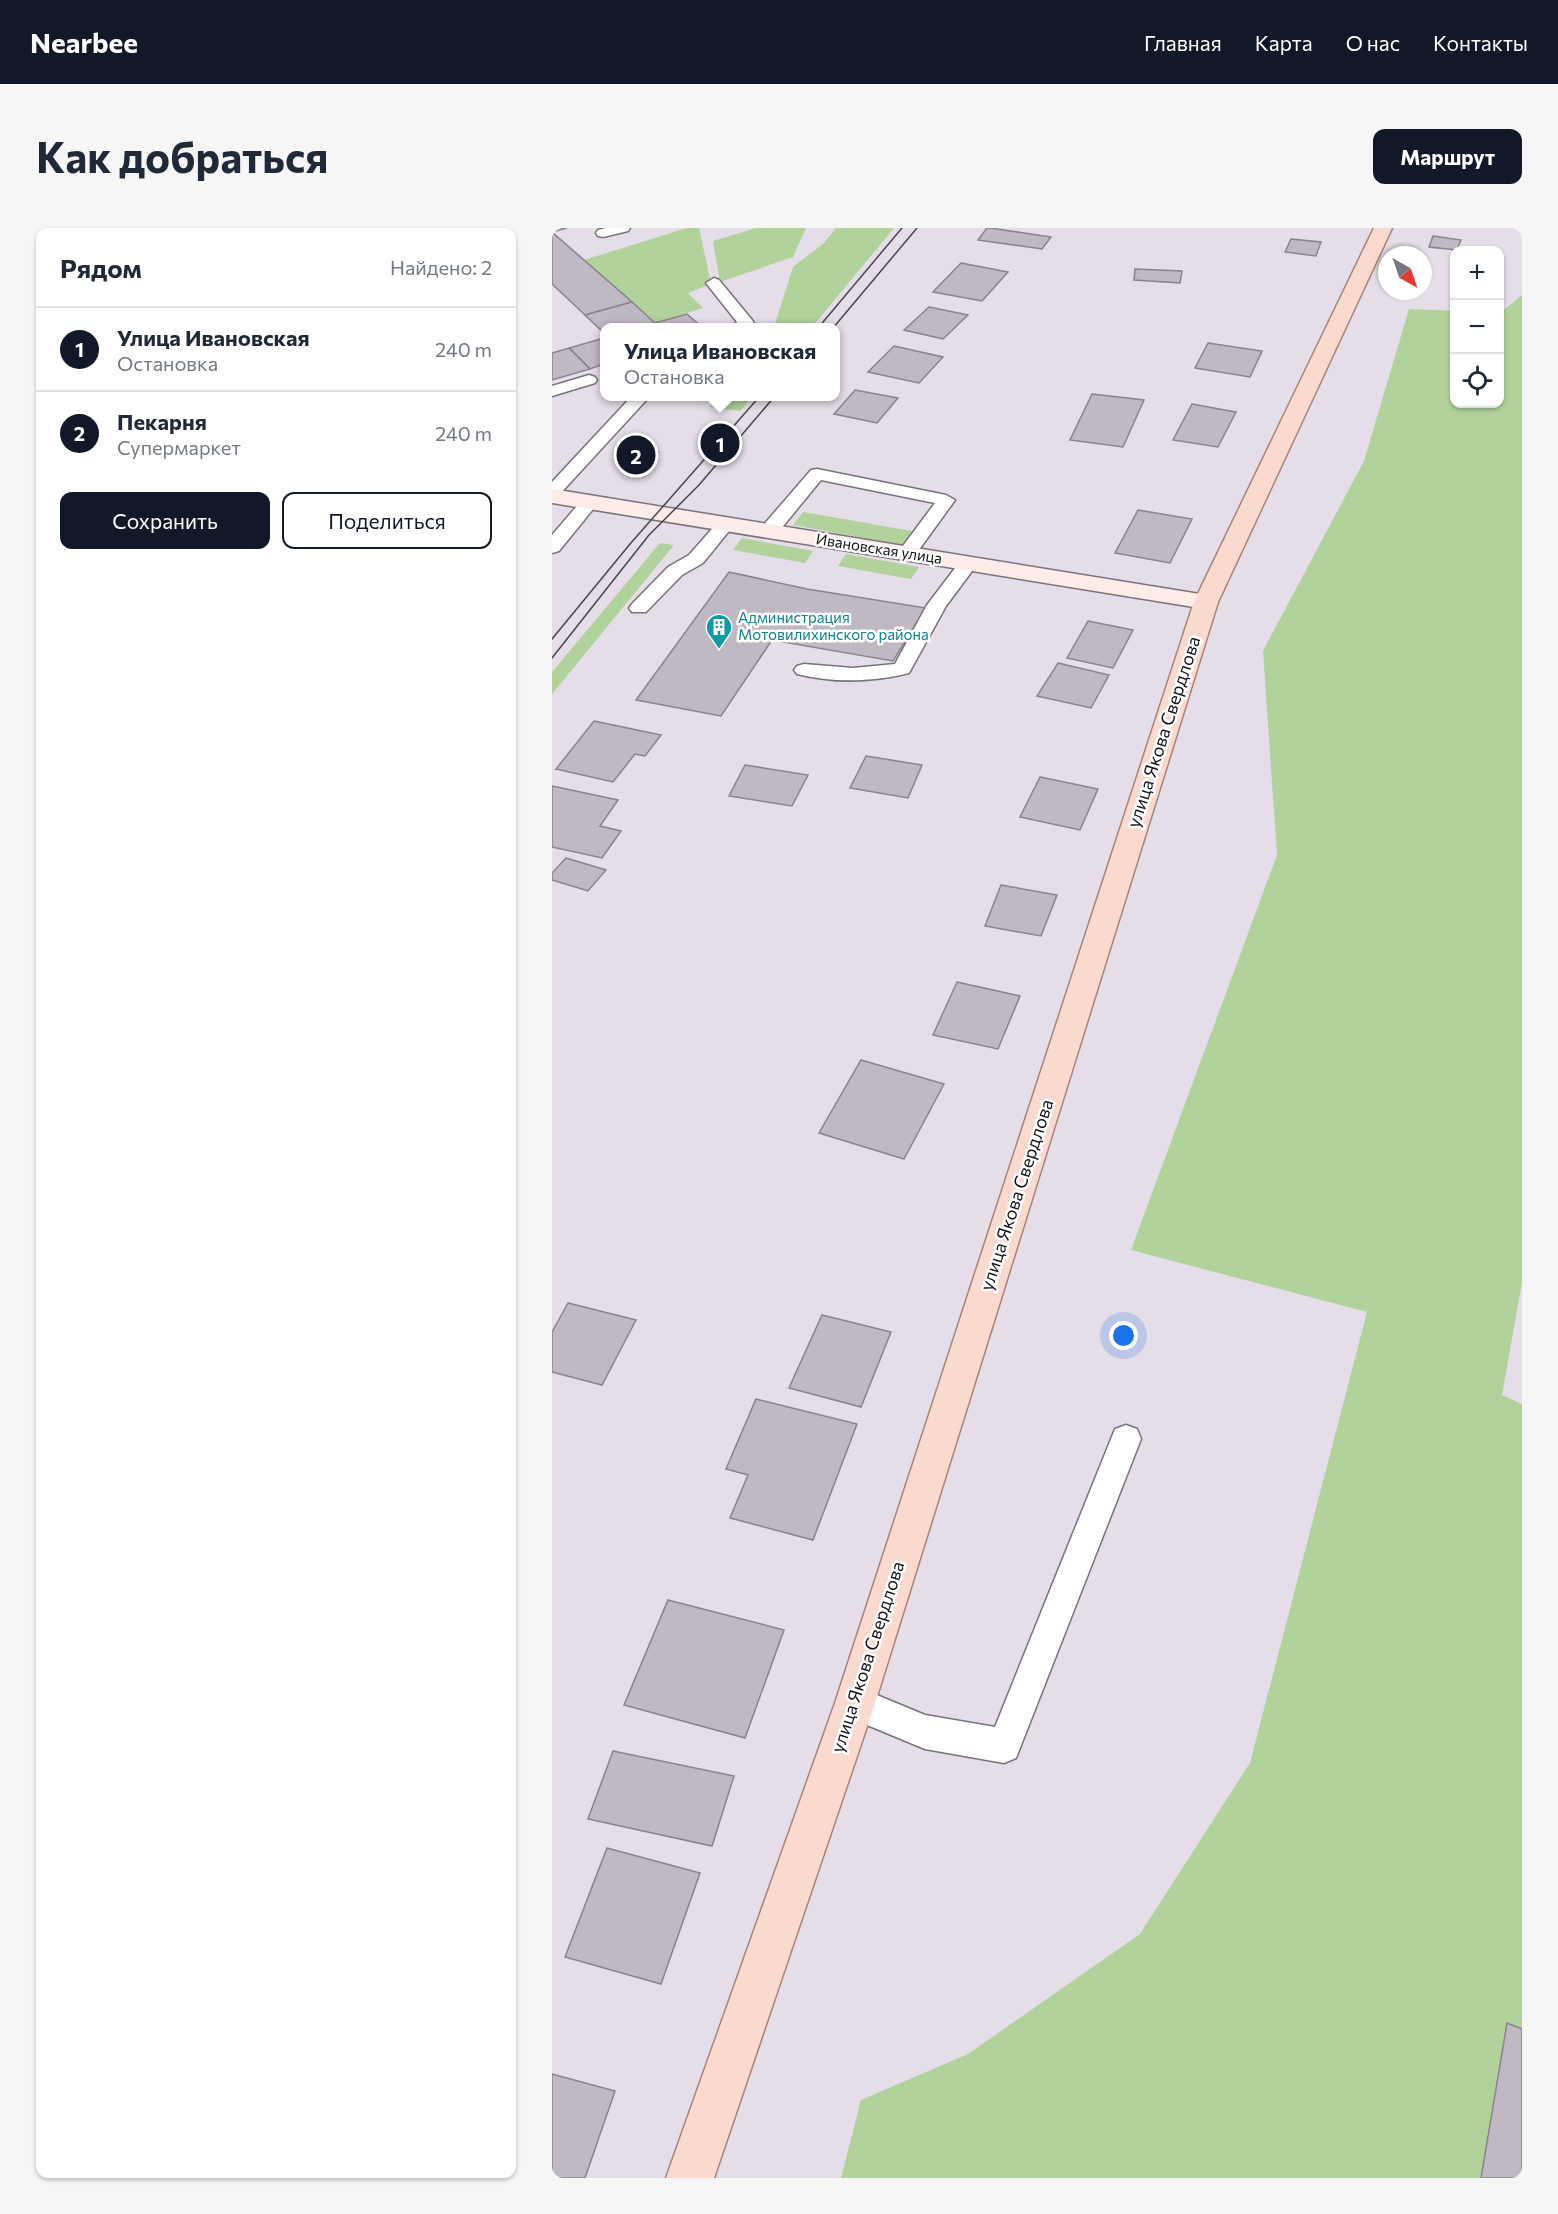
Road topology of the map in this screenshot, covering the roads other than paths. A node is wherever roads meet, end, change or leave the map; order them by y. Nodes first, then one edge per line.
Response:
1 (623, 228) edge
2 (1383, 228) edge
3 (603, 233) dead end
4 (714, 283) dead end
5 (747, 323) edge
6 (589, 380) dead end
7 (552, 391) edge
8 (637, 401) edge
9 (552, 494) edge
10 (589, 502) junction
11 (724, 526) junction
12 (768, 532) junction
13 (552, 547) edge
14 (906, 554) junction
15 (969, 563) junction
16 (1206, 602) junction
17 (639, 608) dead end
18 (804, 670) dead end
19 (1126, 1439) dead end
20 (855, 1703) junction
21 (690, 2178) edge

1 - 3 lane
2 - 16 main road, улица Якова Свердлова
4 - 5 lane
6 - 7 lane
8 - 9 lane
9 - 10 street, Ивановская улица
10 - 11 street, Ивановская улица
10 - 13 lane
11 - 12 street, Ивановская улица
11 - 17 lane
12 - 14 street, Ивановская улица
12 - 14 lane
14 - 15 street, Ивановская улица
15 - 16 street, Ивановская улица
15 - 18 lane
16 - 20 main road, улица Якова Свердлова
19 - 20 lane
20 - 21 main road, улица Якова Свердлова

